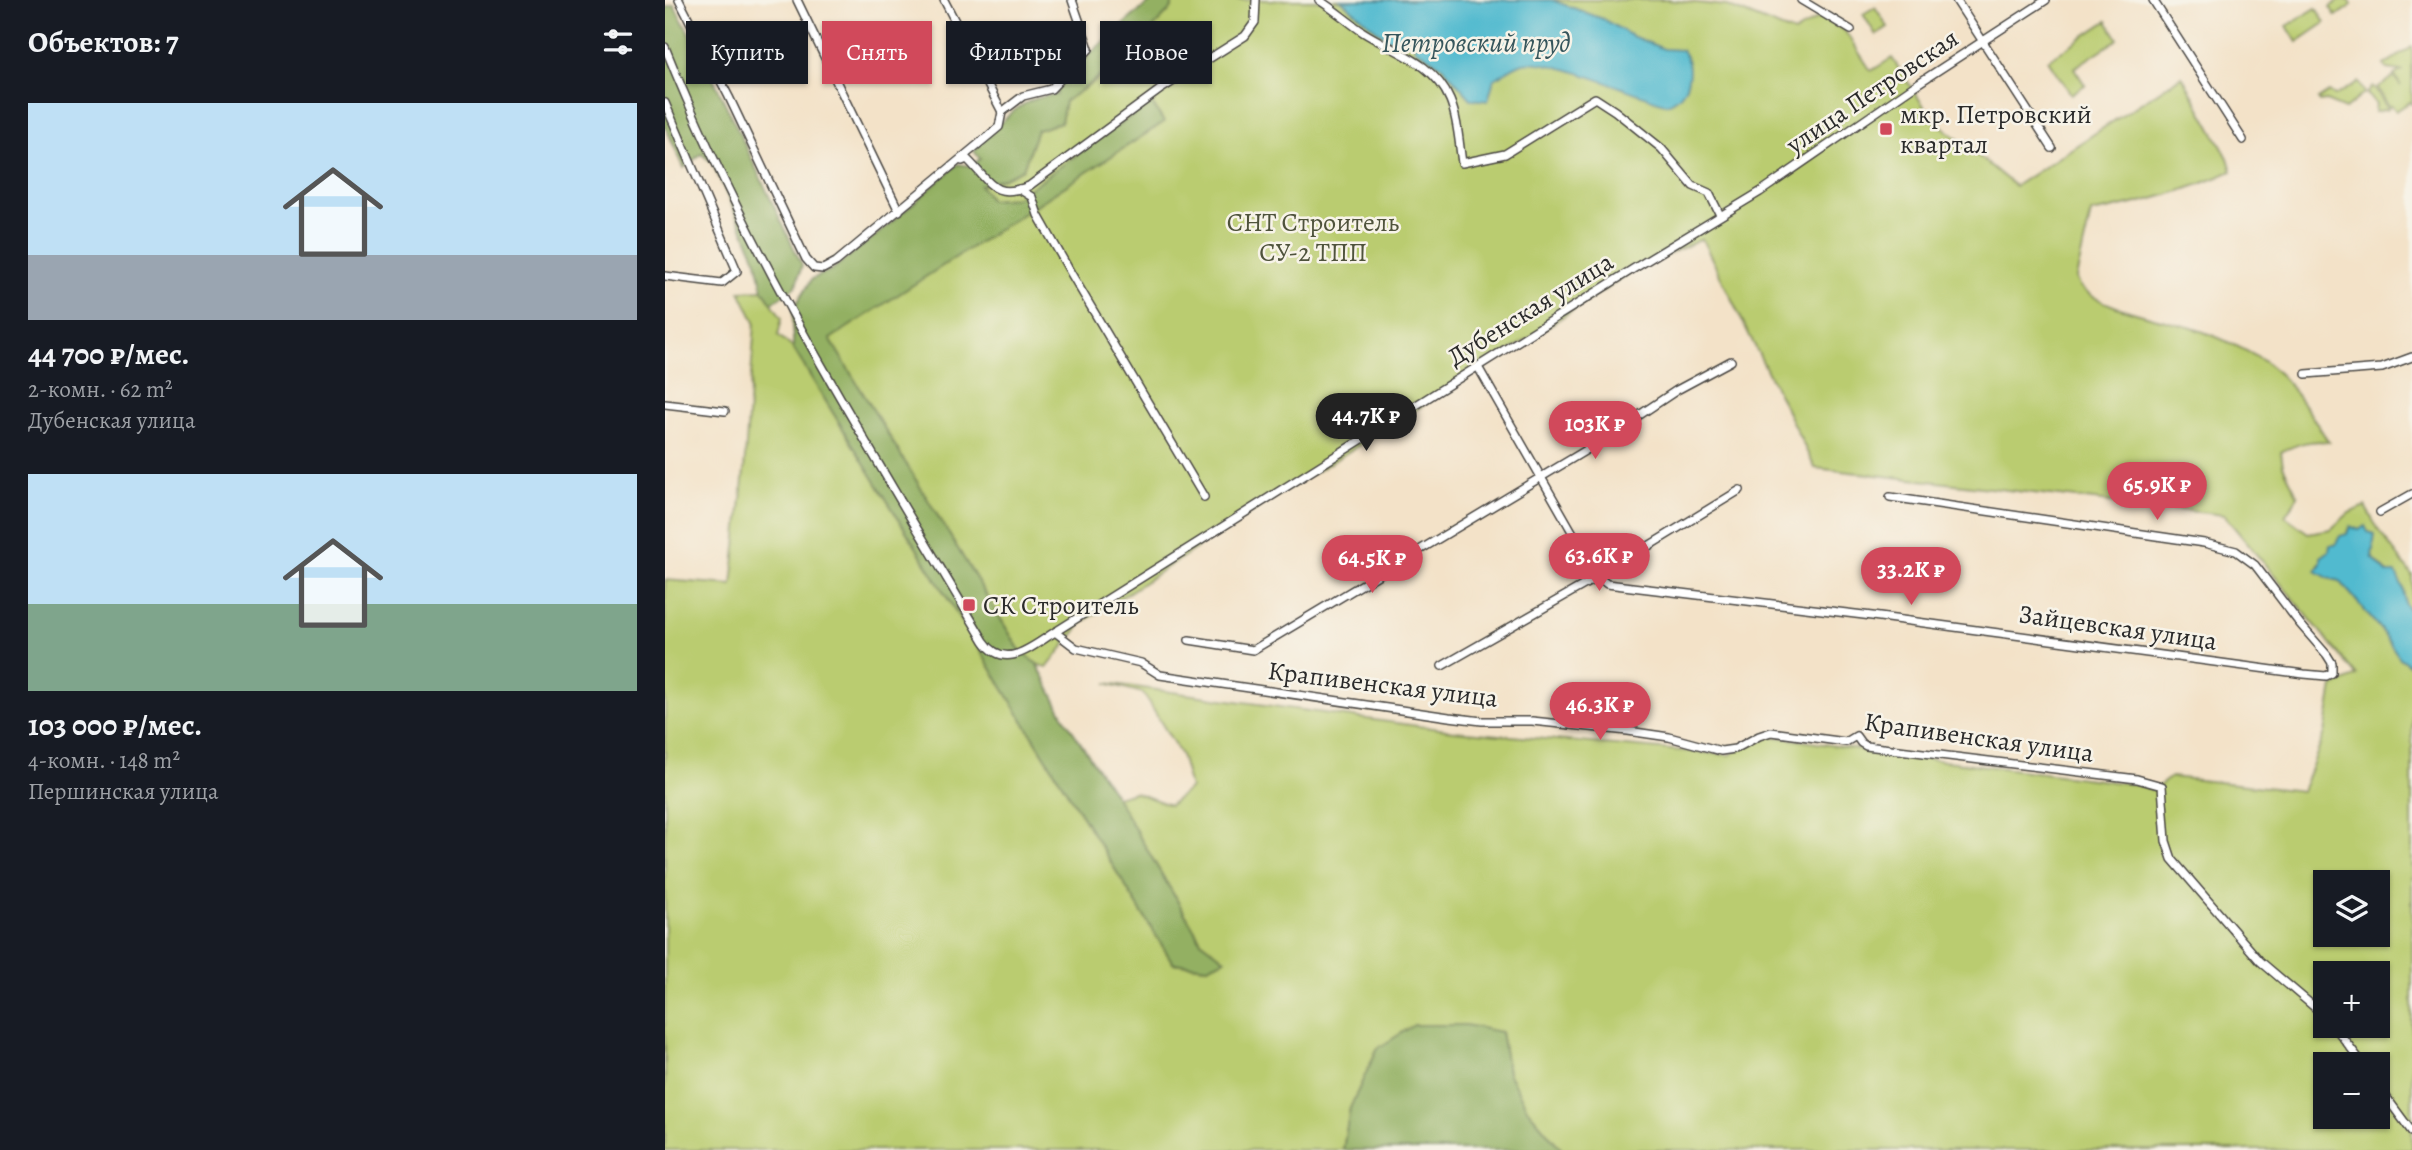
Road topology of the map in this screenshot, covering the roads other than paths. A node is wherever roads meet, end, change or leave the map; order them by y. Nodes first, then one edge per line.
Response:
1 (679, 0) edge
2 (797, 0) edge
3 (944, 0) edge
4 (1072, 0) edge
5 (1256, 0) edge
6 (1319, 0) edge
7 (1801, 0) edge
8 (1955, 0) edge
9 (2046, 0) edge
10 (2153, 0) edge
11 (1851, 30) dead end
12 (1982, 42) junction
13 (665, 47) edge
14 (665, 103) edge
15 (1002, 112) junction
16 (2243, 140) dead end
17 (2052, 148) dead end
18 (958, 162) junction
19 (1019, 189) junction
20 (899, 211) junction
21 (1720, 215) junction
22 (665, 276) edge
23 (2412, 357) edge
24 (1731, 361) dead end
25 (1478, 367) junction
26 (2306, 374) dead end
27 (665, 404) edge
28 (725, 411) dead end
29 (1541, 477) junction
30 (1740, 491) dead end
31 (2412, 494) edge
32 (1204, 497) dead end
33 (1890, 497) dead end
34 (2380, 512) dead end
35 (1598, 577) junction
36 (1055, 632) junction
37 (1189, 640) dead end
38 (1442, 666) dead end
39 (2313, 1006) edge
40 (2343, 1038) edge
41 (2354, 1052) edge
42 (2390, 1102) edge
43 (2412, 1132) edge

1 - 20 street
2 - 20 street
3 - 15 street
4 - 15 street
5 - 19 street
6 - 21 street
7 - 11 street
8 - 12 street
9 - 12 street, улица Петровская
10 - 16 street
12 - 17 street
12 - 21 street, улица Петровская
13 - 36 street, Дубенская улица
14 - 22 street
15 - 18 street
18 - 19 street
18 - 20 street
19 - 32 street
21 - 25 street, Дубенская улица
23 - 26 street
24 - 29 street
25 - 29 street
25 - 36 street, Дубенская улица
27 - 28 street
29 - 35 street
29 - 37 street
30 - 35 street
31 - 34 street
33 - 35 street, Зайцевская улица
35 - 38 street
36 - 39 street, Крапивенская улица
40 - 41 street
42 - 43 street

